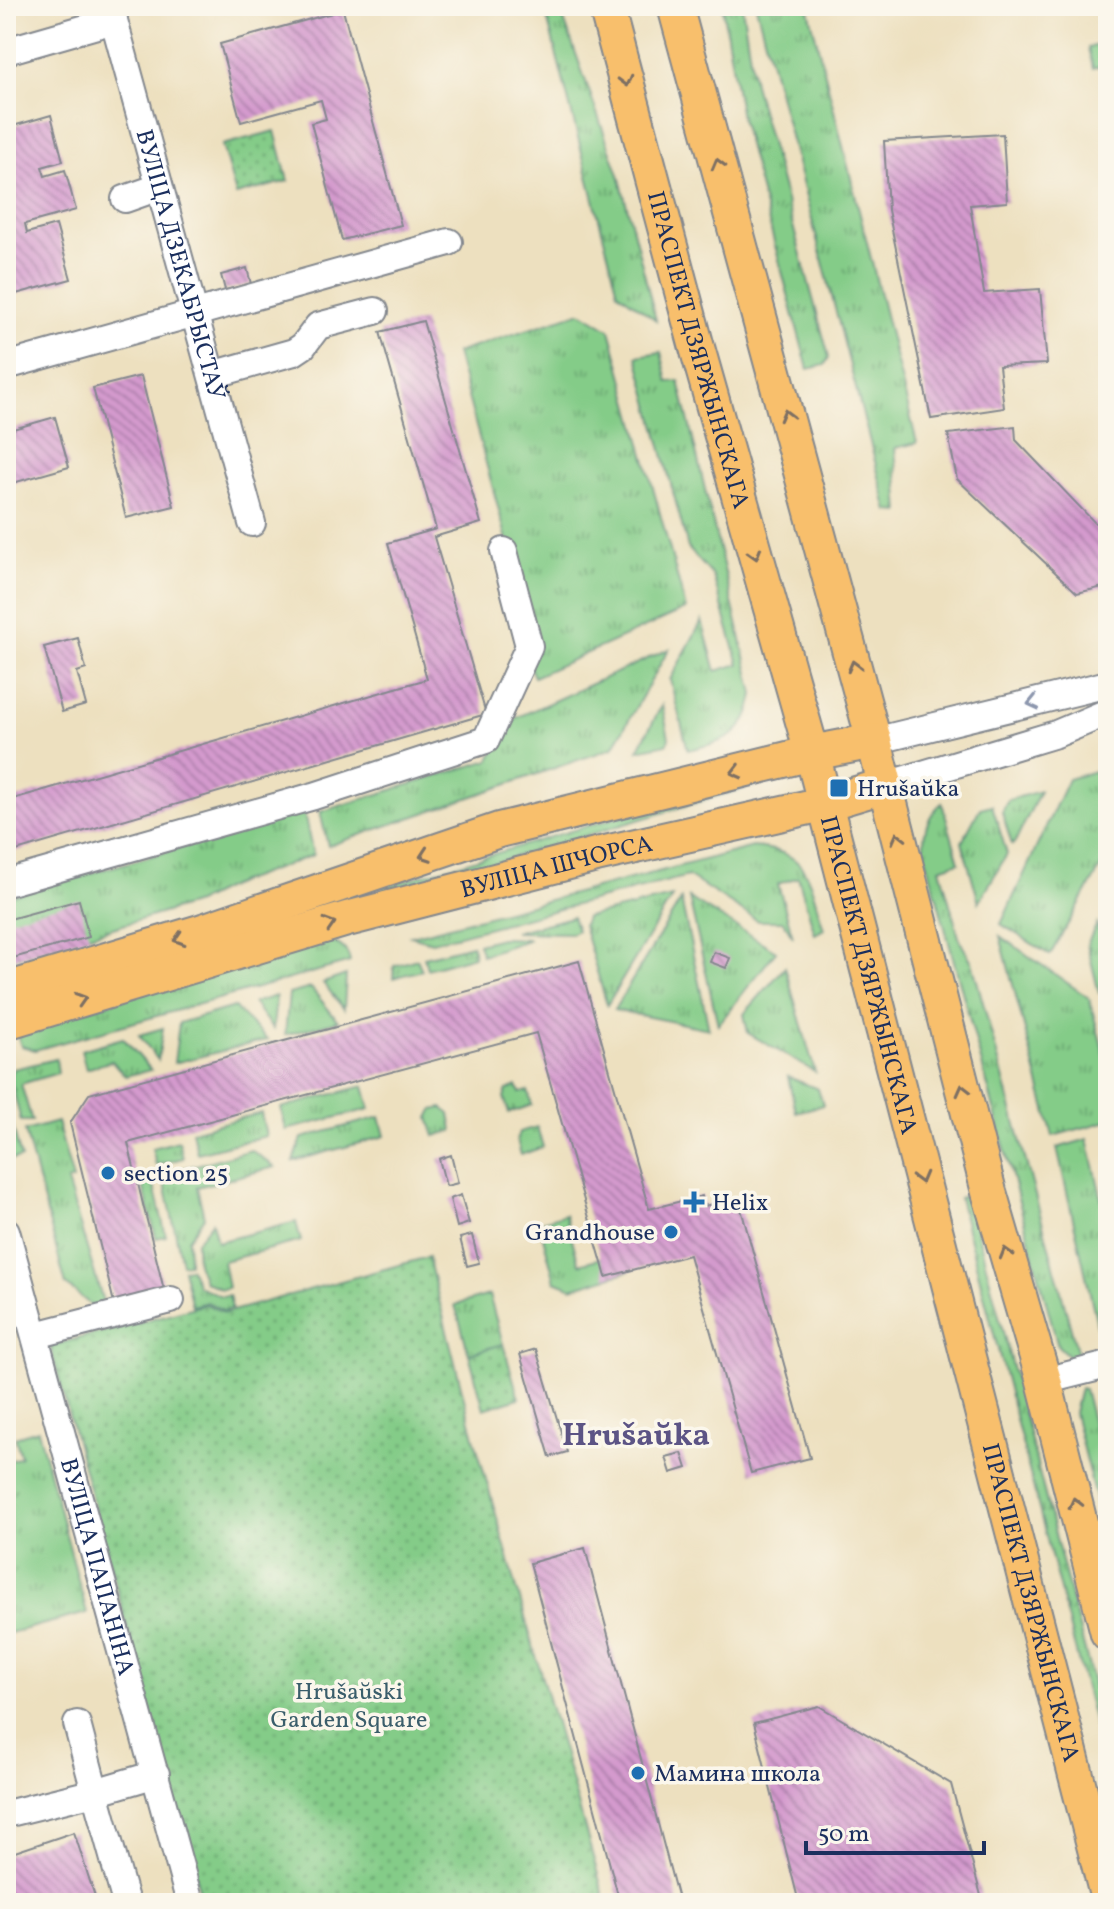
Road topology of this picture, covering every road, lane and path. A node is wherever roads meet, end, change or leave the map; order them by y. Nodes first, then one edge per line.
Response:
1 (606, 6) edge
2 (675, 6) edge
3 (112, 13) edge
4 (6, 51) edge
5 (159, 187) junction
6 (125, 199) dead end
7 (449, 242) dead end
8 (302, 284) junction
9 (375, 311) dead end
10 (193, 314) junction
11 (309, 333) junction
12 (6, 366) edge
13 (212, 375) junction
14 (252, 523) dead end
15 (504, 551) dead end
16 (1108, 684) edge
17 (1108, 712) edge
18 (874, 741) junction
19 (812, 753) junction
20 (883, 786) junction
21 (823, 804) junction
22 (6, 883) edge
23 (6, 990) edge
24 (6, 1019) edge
25 (6, 1231) edge
26 (171, 1300) dead end
27 (36, 1335) junction
28 (1108, 1365) edge
29 (1044, 1381) junction
30 (1108, 1633) edge
31 (77, 1724) dead end
32 (156, 1774) junction
33 (95, 1792) junction
34 (6, 1814) edge
35 (1108, 1899) edge
36 (126, 1903) edge
37 (190, 1903) edge

1 -> 19 main road, ПРАСПЕКТ ДЗЯРЖЫНСКАГА
18 -> 2 main road
3 - 4 street
3 - 5 street, ВУЛІЦА ДЗЕКАБРЫСТАЎ
5 - 6 street
5 - 10 street, ВУЛІЦА ДЗЕКАБРЫСТАЎ
7 - 8 street
8 - 10 street
8 - 11 street
9 - 11 street
10 - 12 street
10 - 13 street, ВУЛІЦА ДЗЕКАБРЫСТАЎ
11 - 13 street
13 - 14 street, ВУЛІЦА ДЗЕКАБРЫСТАЎ
15 - 22 street
16 -> 18 street, ВУЛІЦА ШЧОРСА
17 - 20 street, ВУЛІЦА ШЧОРСА
18 - 19 main road, ВУЛІЦА ШЧОРСА
18 - 20 main road
19 - 21 main road, ПРАСПЕКТ ДЗЯРЖЫНСКАГА
19 -> 23 main road, ВУЛІЦА ШЧОРСА
20 - 21 main road, ВУЛІЦА ШЧОРСА
29 -> 20 main road
24 -> 21 main road, ВУЛІЦА ШЧОРСА
21 -> 35 main road, ПРАСПЕКТ ДЗЯРЖЫНСКАГА
25 - 27 street, ВУЛІЦА ПАПАНІНА
26 - 27 street
27 - 32 street, ВУЛІЦА ПАПАНІНА
28 - 29 street
30 -> 29 main road
31 - 33 street
32 - 33 street
32 - 37 street, ВУЛІЦА ПАПАНІНА
33 - 34 street
33 - 36 street

